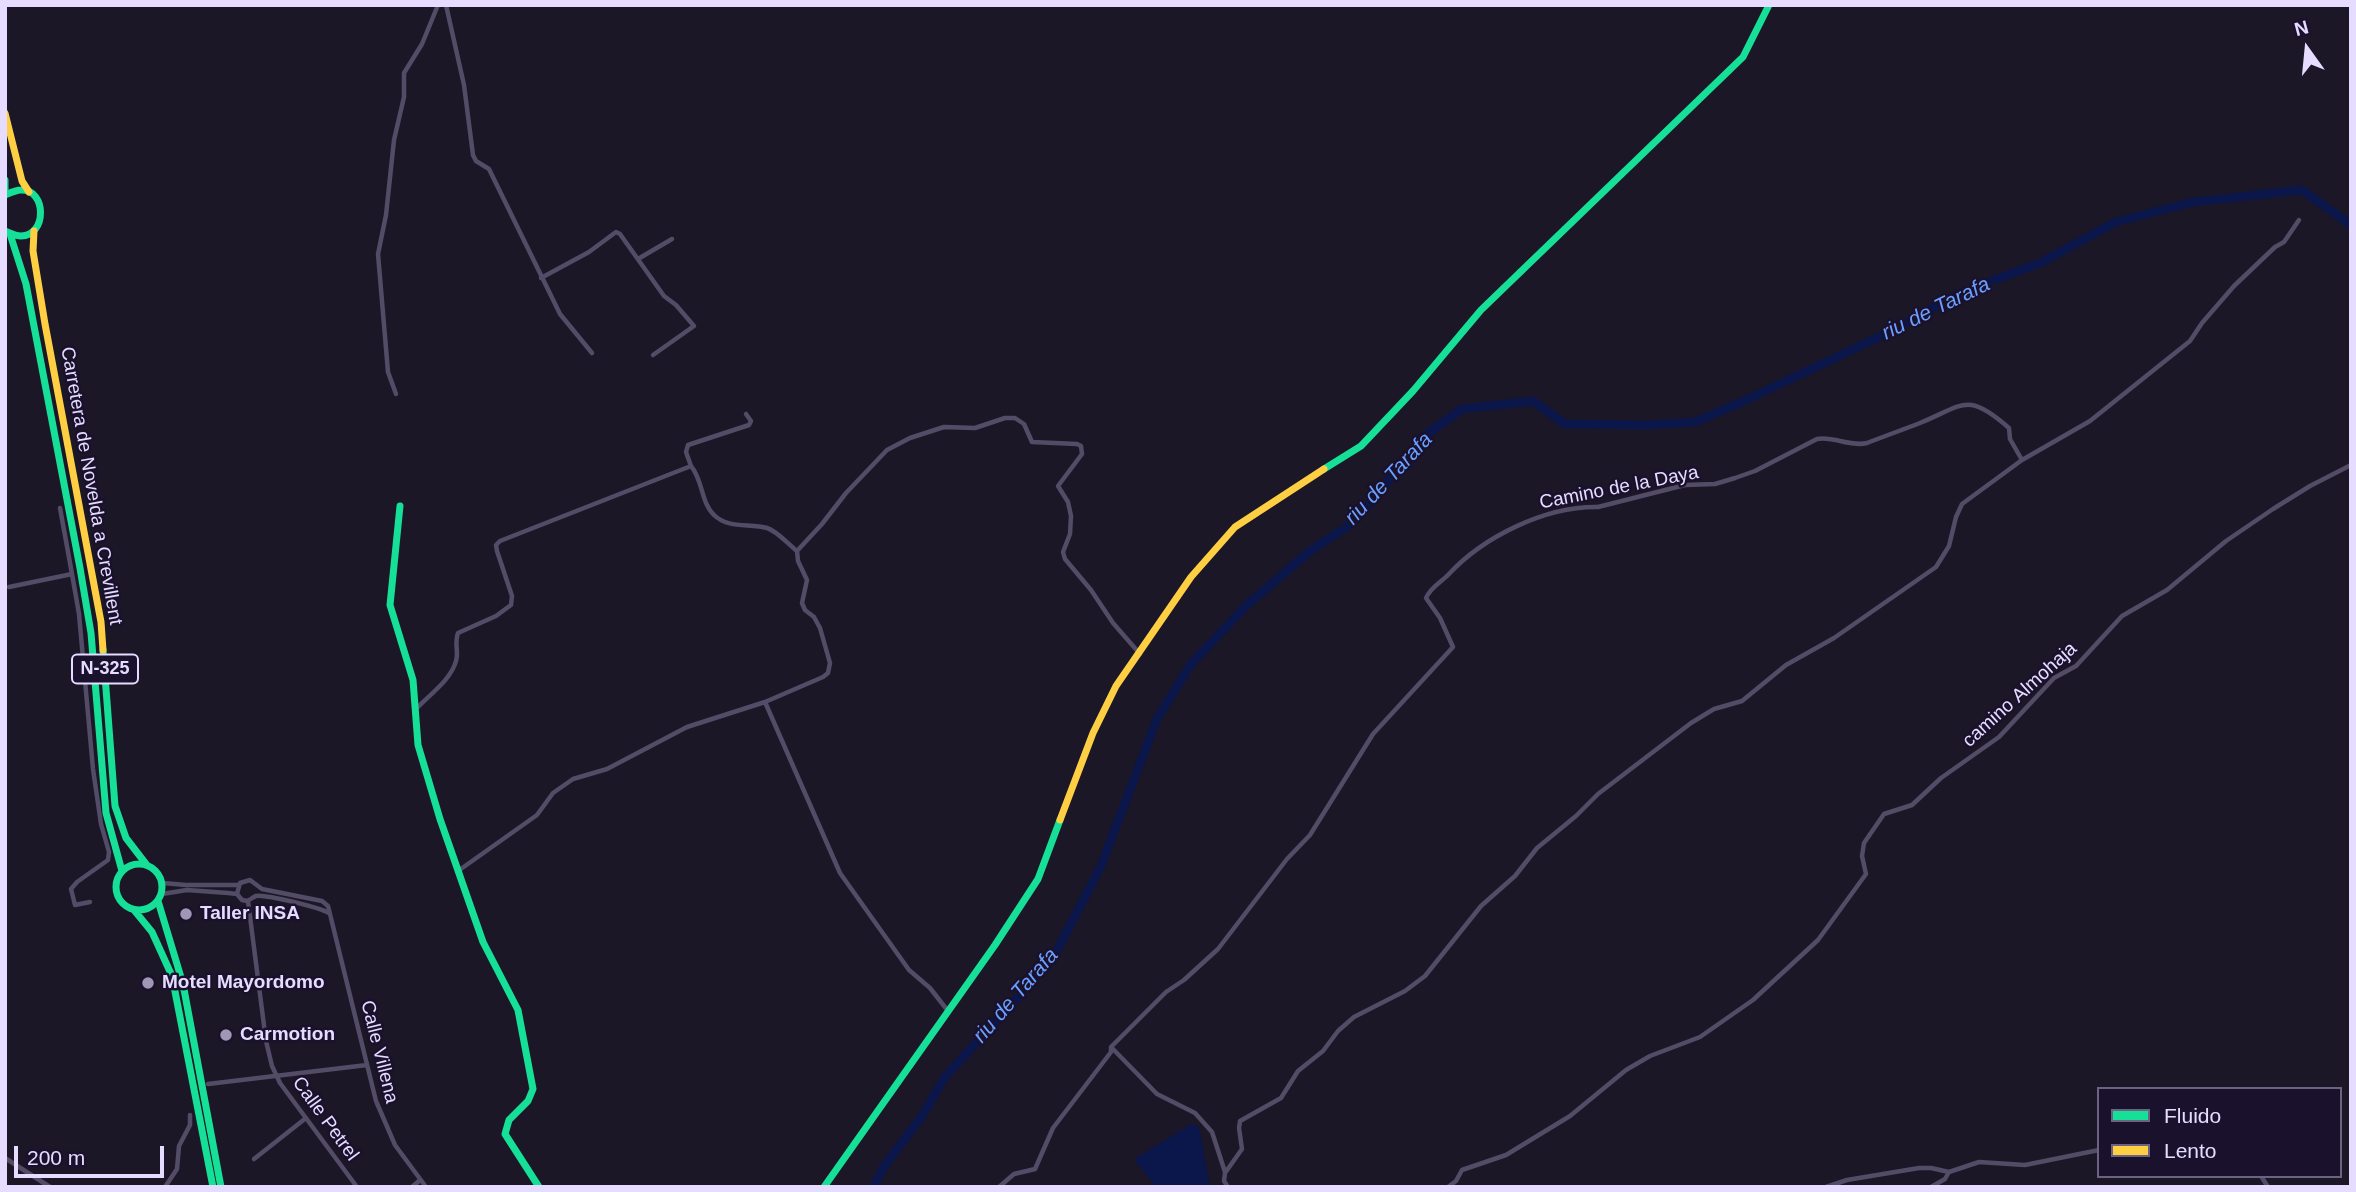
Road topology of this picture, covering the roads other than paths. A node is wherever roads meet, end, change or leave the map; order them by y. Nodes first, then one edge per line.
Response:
1 (439, 5) edge
2 (446, 5) edge
3 (1769, 5) edge
4 (5, 113) edge
5 (5, 180) edge
6 (5, 189) edge
7 (29, 192) junction
8 (5, 195) edge
9 (2299, 220) dead end
10 (34, 231) junction
11 (8, 232) edge
12 (672, 239) dead end
13 (638, 259) junction
14 (541, 278) junction
15 (592, 353) dead end
16 (653, 355) dead end
17 (396, 394) dead end
18 (746, 414) dead end
19 (2022, 460) junction
20 (2351, 465) edge
21 (691, 466) junction
22 (400, 506) dead end
23 (60, 508) dead end
24 (797, 551) junction
25 (72, 574) junction
26 (9, 587) dead end
27 (1140, 654) junction
28 (765, 702) junction
29 (415, 709) junction
30 (145, 864) junction
31 (121, 871) junction
32 (458, 871) junction
33 (163, 883) junction
34 (239, 884) junction
35 (257, 887) junction
36 (237, 894) junction
37 (256, 896) junction
38 (160, 898) junction
39 (248, 901) junction
40 (90, 902) dead end
41 (134, 910) junction
42 (331, 914) junction
43 (948, 1011) junction
44 (1111, 1047) junction
45 (368, 1065) junction
46 (276, 1076) junction
47 (208, 1084) dead end
48 (190, 1115) dead end
49 (306, 1118) junction
50 (2097, 1150) edge
51 (5, 1158) edge
52 (254, 1160) dead end
53 (1949, 1172) junction
54 (1225, 1173) junction
55 (420, 1180) junction
56 (50, 1187) edge
57 (165, 1187) edge
58 (213, 1187) edge
59 (221, 1187) edge
60 (357, 1187) edge
61 (412, 1187) edge
62 (426, 1187) edge
63 (539, 1187) edge
64 (824, 1187) edge
65 (999, 1187) edge
66 (1228, 1187) edge
67 (1448, 1187) edge
68 (1826, 1187) edge
69 (1931, 1187) edge

1 - 17 street
2 - 14 street
3 - 27 main road
4 - 7 main road, N-325
5 - 6 main road
7 - 8 main road
7 - 10 main road, N-325
9 - 19 street
10 - 11 main road, N-325
10 - 30 main road, Carretera de Novelda a Crevillent / N-325
11 - 31 main road, Carretera de Novelda a Crevillent / N-325
12 - 13 street
13 - 14 street
13 - 16 street
14 - 15 street
18 - 21 street
19 - 44 street, Camino de la Daya
19 - 54 street
20 - 67 street, camino Almohaja
21 - 24 street
21 - 29 street
22 - 29 main road
23 - 25 street
24 - 27 street
24 - 28 street
25 - 26 street
25 - 40 street
27 - 43 main road
28 - 32 street
28 - 43 street
29 - 32 main road
30 - 31 main road
30 - 33 main road, N-325
31 - 41 main road, N-325
32 - 63 main road
33 - 34 street
33 - 38 main road
34 - 35 street
34 - 36 street
35 - 37 street
35 - 42 street
36 - 38 street
36 - 39 street
37 - 39 street
37 - 42 street
38 - 41 main road
38 - 59 main road
39 - 46 street, Calle Petrel
41 - 58 main road, N-325
42 - 45 street, Calle Villena
43 - 64 main road
44 - 54 street
44 - 65 street, Camino de la Daya
45 - 46 street
45 - 55 street, Calle Villena
46 - 47 street
46 - 49 street, Calle Petrel
48 - 57 street
49 - 52 street
49 - 60 street, Calle Petrel
50 - 53 street
51 - 56 street
53 - 68 street
53 - 69 street
54 - 66 street
55 - 61 street
55 - 62 street, Calle Villena

